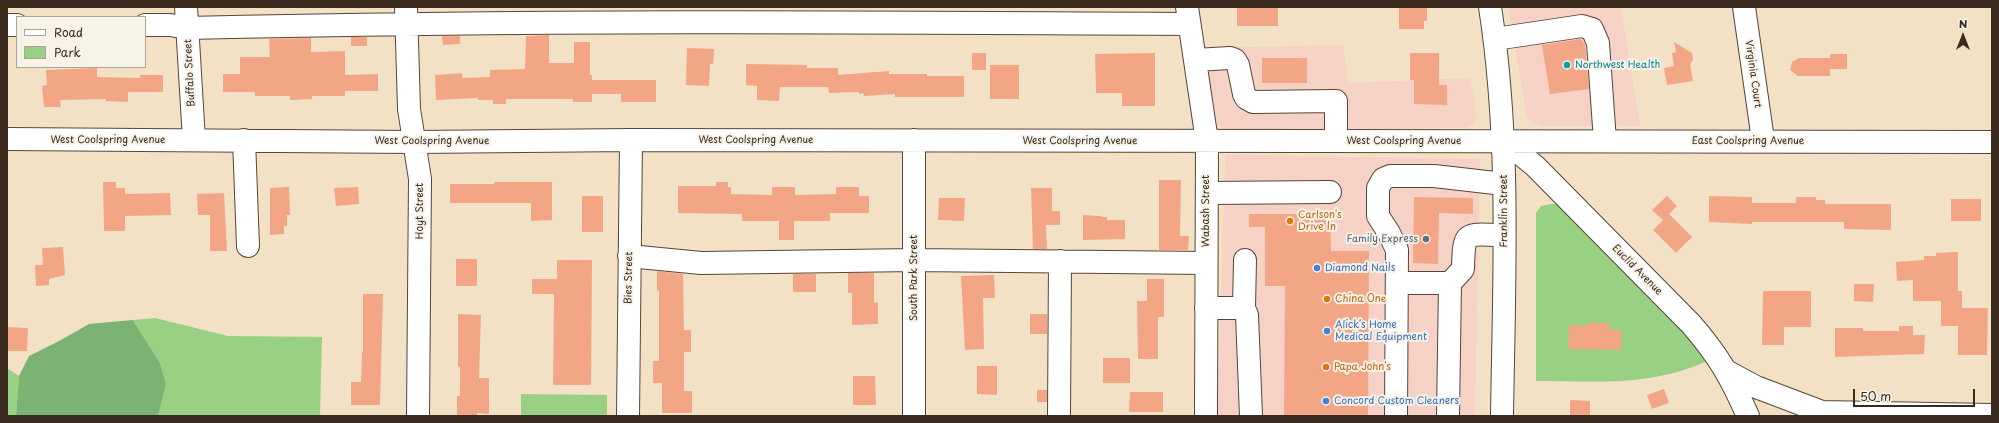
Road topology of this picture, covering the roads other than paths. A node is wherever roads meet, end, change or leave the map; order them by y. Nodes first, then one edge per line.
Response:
1 (1490, 7) edge
2 (1744, 7) edge
3 (407, 15) edge
4 (297, 16) edge
5 (1188, 16) edge
6 (187, 17) edge
7 (146, 25) edge
8 (1495, 39) junction
9 (1195, 60) junction
10 (7, 139) edge
11 (194, 140) junction
12 (244, 140) junction
13 (631, 140) junction
14 (914, 140) junction
15 (1763, 140) junction
16 (1207, 141) junction
17 (1336, 141) junction
18 (1433, 141) junction
19 (1504, 141) junction
20 (1605, 141) junction
21 (415, 142) junction
22 (1992, 142) edge
23 (1434, 176) junction
24 (1504, 184) junction
25 (1330, 192) dead end
26 (1207, 193) junction
27 (1504, 235) junction
28 (248, 246) dead end
29 (629, 256) junction
30 (914, 260) junction
31 (1245, 260) dead end
32 (1060, 261) junction
33 (1206, 263) junction
34 (1397, 283) junction
35 (1450, 283) junction
36 (1206, 308) junction
37 (1244, 308) junction
38 (1728, 372) junction
39 (1813, 414) edge
40 (1992, 415) edge
41 (418, 416) edge
42 (628, 416) edge
43 (914, 416) edge
44 (1059, 416) edge
45 (1206, 416) edge
46 (1251, 416) edge
47 (1396, 416) edge
48 (1448, 416) edge
49 (1502, 416) edge
50 (1748, 416) edge

1 - 8 street, Franklin Street
2 - 15 street, Virginia Court
3 - 4 street
3 - 5 street
3 - 21 street, Hoyt Street
4 - 6 street
5 - 9 street, Wabash Street
6 - 7 street
6 - 11 street, Buffalo Street
8 - 19 street, Franklin Street
8 - 20 street
9 - 16 street, Wabash Street
9 - 17 street
10 - 11 street, West Coolspring Avenue
11 - 12 street, West Coolspring Avenue
12 - 21 street, West Coolspring Avenue
12 - 28 street
13 - 14 street, West Coolspring Avenue
13 - 21 street, West Coolspring Avenue
13 - 29 street, Bies Street
14 - 16 street, West Coolspring Avenue
14 - 30 street, South Park Street
15 - 20 street, East Coolspring Avenue
15 - 22 street, East Coolspring Avenue
16 - 17 street, West Coolspring Avenue
16 - 26 street, Wabash Street
17 - 18 street, West Coolspring Avenue
18 - 19 street, West Coolspring Avenue
18 - 23 street
19 - 20 street, East Coolspring Avenue
19 - 24 street, Franklin Street
19 - 38 street, Euclid Avenue
21 - 41 street, Hoyt Street
23 - 24 street
23 - 34 street
24 - 27 street, Franklin Street
25 - 26 street
26 - 33 street, Wabash Street
27 - 35 street
27 - 49 street, Franklin Street
29 - 30 street
29 - 42 street, Bies Street
30 - 32 street
30 - 43 street, South Park Street
31 - 37 street
32 - 33 street
32 - 44 street
33 - 36 street, Wabash Street
34 - 35 street
34 - 47 street
35 - 48 street
36 - 37 street
36 - 45 street, Wabash Street
37 - 46 street
38 - 39 street
38 - 50 street, Euclid Avenue
39 - 40 street

